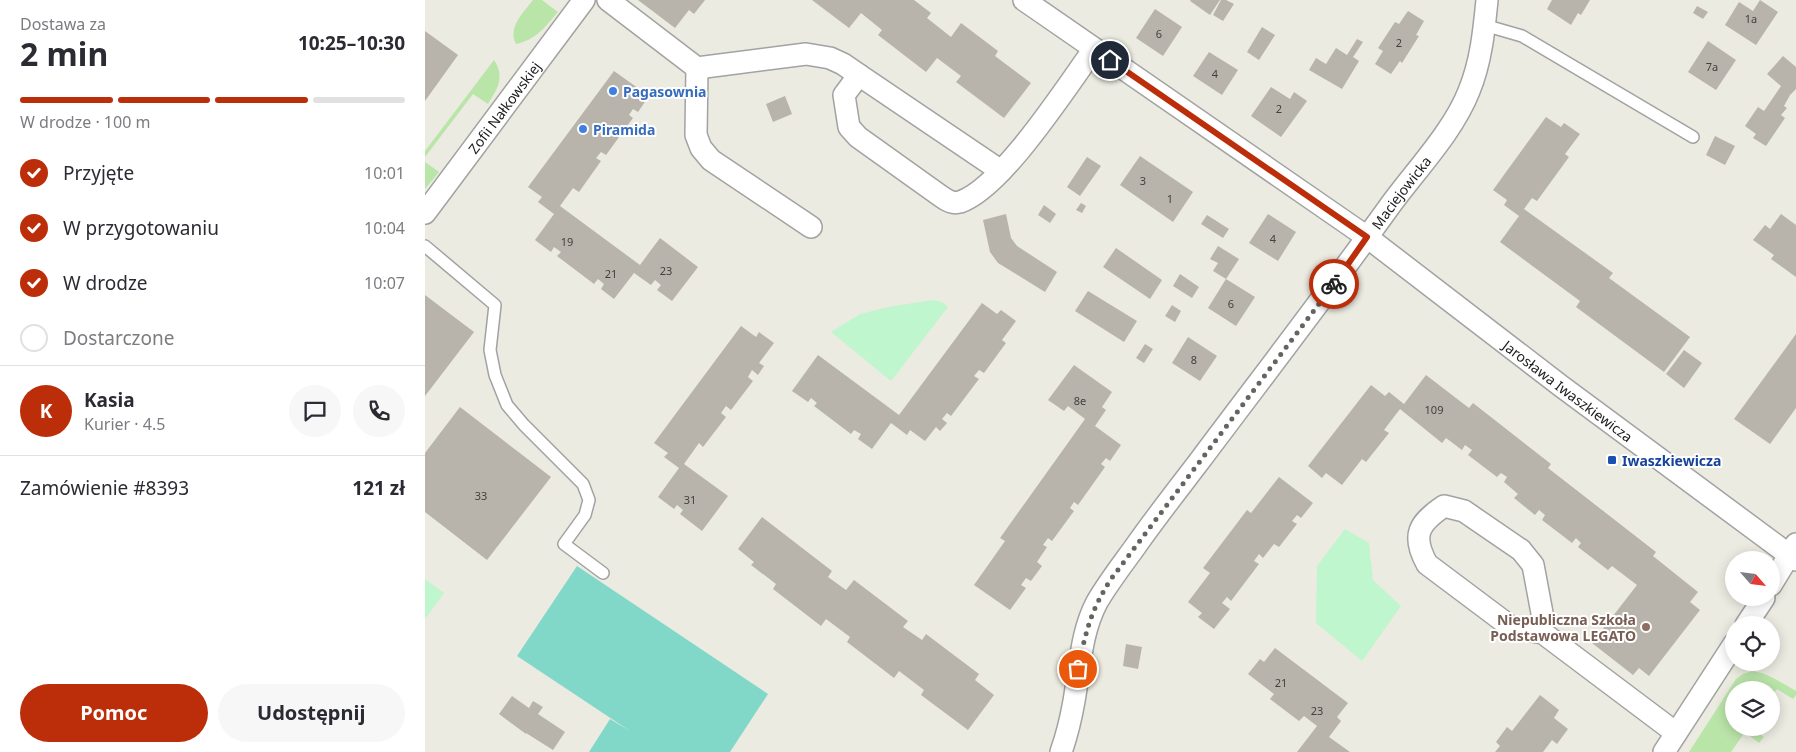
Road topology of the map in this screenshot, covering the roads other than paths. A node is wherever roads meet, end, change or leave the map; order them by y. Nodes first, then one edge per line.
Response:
1 (584, 0) edge
2 (608, 0) edge
3 (1024, 0) edge
4 (1487, 0) edge
5 (1484, 25) junction
6 (1094, 49) junction
7 (697, 68) junction
8 (859, 75) junction
9 (1693, 137) dead end
10 (1001, 171) junction
11 (425, 213) edge
12 (811, 227) dead end
13 (1367, 237) junction
14 (425, 246) edge
15 (1794, 553) edge
16 (1780, 572) edge
17 (603, 573) dead end
18 (1543, 633) junction
19 (1725, 658) edge
20 (1676, 733) junction
21 (1061, 752) edge
22 (1664, 752) edge

1 - 11 street, Zofii Nałkowskiej
2 - 7 street
3 - 6 street, Jarosława Iwaszkiewicza
4 - 5 street, Maciejowicka
5 - 9 lane
5 - 13 street, Maciejowicka
6 - 10 street
6 - 13 street, Jarosława Iwaszkiewicza
7 - 8 street
7 - 12 street
8 - 10 street
8 - 10 street
13 - 15 street, Jarosława Iwaszkiewicza
13 - 21 street, Maciejowicka
14 - 17 lane
15 - 16 street
18 - 18 street
18 - 20 street
19 - 20 street
20 - 22 street

